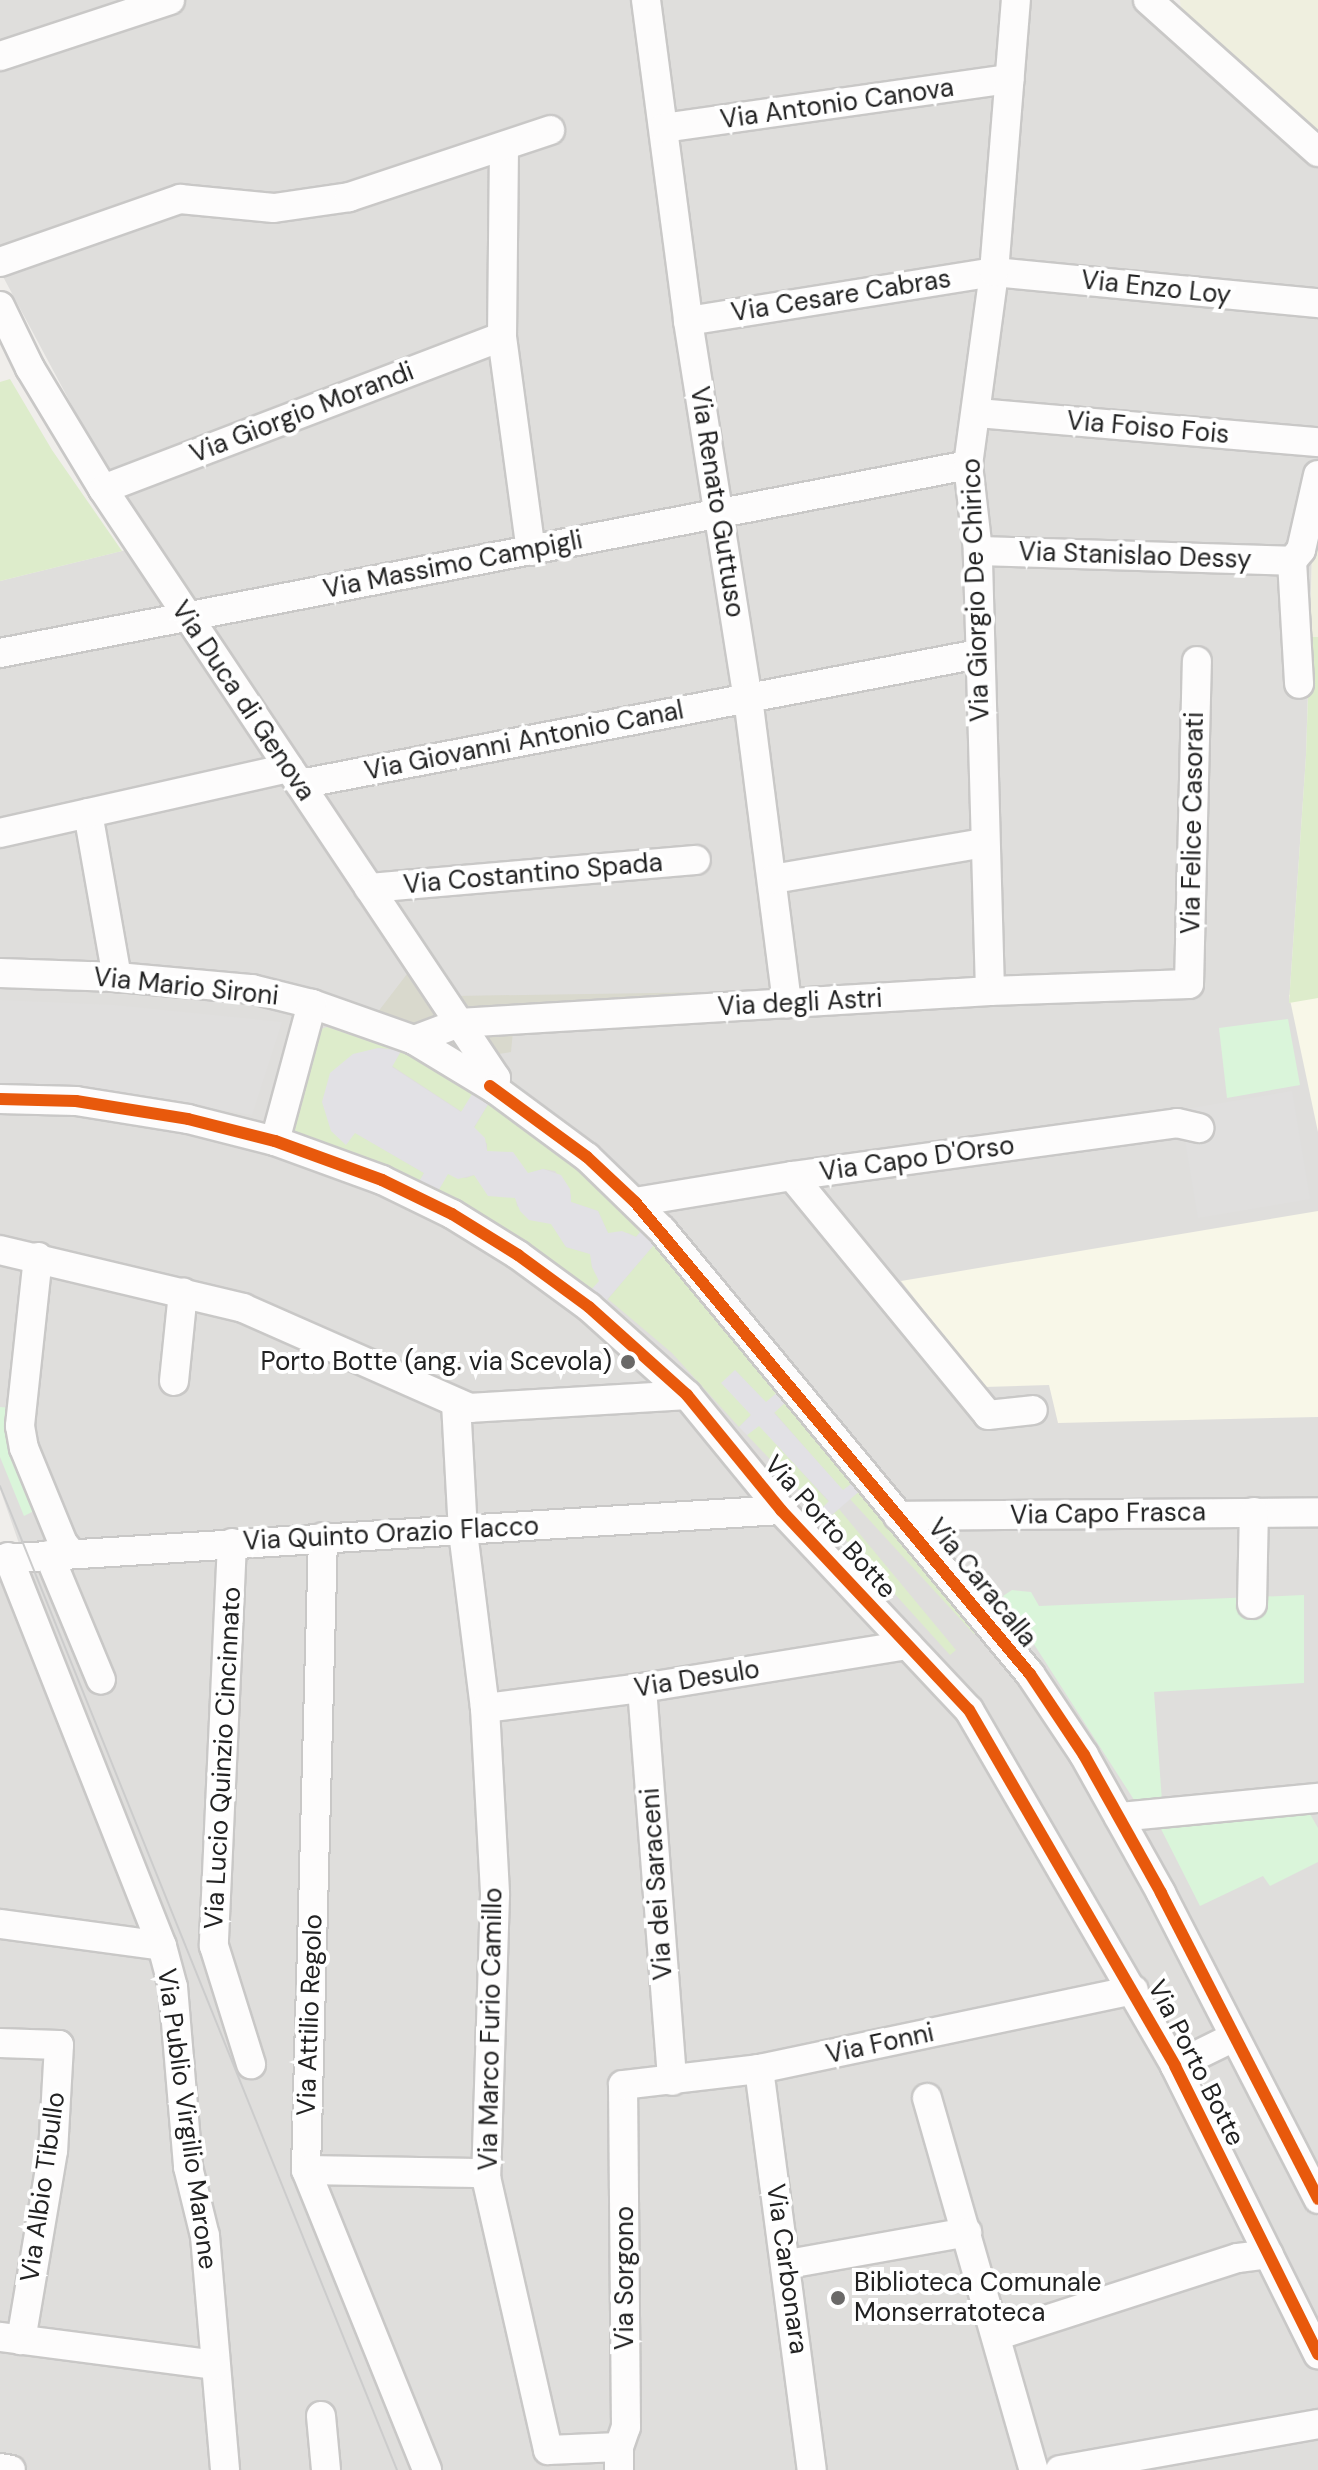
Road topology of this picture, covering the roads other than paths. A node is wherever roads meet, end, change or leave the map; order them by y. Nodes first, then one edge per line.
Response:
1 (170, 0) edge
2 (646, 0) edge
3 (1016, 0) edge
4 (1156, 3) edge
5 (0, 56) edge
6 (1010, 79) junction
7 (664, 128) junction
8 (550, 130) dead end
9 (504, 147) junction
10 (1318, 152) edge
11 (0, 262) edge
12 (994, 272) junction
13 (1318, 303) edge
14 (0, 306) edge
15 (688, 321) junction
16 (502, 337) junction
17 (977, 413) junction
18 (1318, 442) edge
19 (968, 465) junction
20 (1318, 475) edge
21 (103, 489) junction
22 (720, 511) junction
23 (531, 551) junction
24 (978, 551) junction
25 (1292, 561) junction
26 (185, 615) junction
27 (0, 653) edge
28 (978, 654) junction
29 (1197, 661) dead end
30 (1299, 684) dead end
31 (748, 698) junction
32 (294, 776) junction
33 (88, 813) junction
34 (0, 833) edge
35 (984, 843) junction
36 (696, 860) dead end
37 (773, 879) junction
38 (369, 888) junction
39 (0, 973) edge
40 (117, 977) junction
41 (1189, 984) joint
42 (990, 991) junction
43 (312, 1004) junction
44 (787, 1004) junction
45 (459, 1023) junction
46 (414, 1040) junction
47 (495, 1089) junction
48 (0, 1099) edge
49 (1199, 1128) dead end
50 (275, 1141) junction
51 (792, 1176) junction
52 (635, 1202) junction
53 (0, 1250) edge
54 (38, 1257) junction
55 (183, 1292) junction
56 (174, 1381) dead end
57 (687, 1395) junction
58 (456, 1403) junction
59 (1033, 1410) dead end
60 (781, 1510) junction
61 (1254, 1512) junction
62 (1318, 1512) edge
63 (898, 1516) junction
64 (463, 1532) junction
65 (323, 1537) junction
66 (232, 1543) junction
67 (60, 1554) junction
68 (4, 1558) edge
69 (1252, 1604) dead end
70 (908, 1645) junction
71 (101, 1680) dead end
72 (642, 1688) junction
73 (485, 1708) junction
74 (1317, 1800) edge
75 (1119, 1817) junction
76 (0, 1924) edge
77 (162, 1946) junction
78 (1134, 1990) junction
79 (1234, 2037) junction
80 (0, 2043) edge
81 (251, 2064) dead end
82 (1175, 2066) junction
83 (759, 2069) junction
84 (672, 2081) junction
85 (623, 2085) joint
86 (927, 2098) dead end
87 (306, 2170) junction
88 (486, 2177) junction
89 (1318, 2199) edge
90 (967, 2232) junction
91 (1269, 2254) junction
92 (788, 2264) junction
93 (996, 2336) junction
94 (10, 2338) edge
95 (1318, 2354) edge
96 (215, 2365) junction
97 (321, 2416) dead end
98 (1318, 2424) edge
99 (619, 2458) edge
100 (0, 2468) edge
101 (11, 2470) edge
102 (225, 2470) edge
103 (326, 2470) edge
104 (427, 2470) edge
105 (812, 2470) edge
106 (1034, 2470) edge
107 (1060, 2470) edge

1 - 5 street
2 - 7 street, Via Renato Guttuso
3 - 6 street, Via Giorgio De Chirico
4 - 10 street
6 - 7 street, Via Antonio Canova
6 - 12 street, Via Giorgio De Chirico
7 - 15 street, Via Renato Guttuso
8 - 9 street
9 - 11 street
9 - 16 street
12 - 13 street, Via Enzo Loy
12 - 15 street, Via Cesare Cabras
12 - 17 street, Via Giorgio De Chirico
14 - 21 street, Via Duca di Genova
15 - 22 street, Via Renato Guttuso
16 - 21 street, Via Giorgio Morandi
16 - 23 street
17 - 18 street, Via Foiso Fois
17 - 19 street, Via Giorgio De Chirico
19 - 22 street, Via Massimo Campigli
19 - 24 street, Via Giorgio De Chirico
20 - 25 street
21 - 26 street, Via Duca di Genova
22 - 23 street, Via Massimo Campigli
22 - 31 street, Via Renato Guttuso
23 - 26 street, Via Massimo Campigli
24 - 25 street, Via Stanislao Dessy
24 - 28 street, Via Giorgio De Chirico
25 - 30 street
26 - 27 street, Via Massimo Campigli
26 - 32 street, Via Duca di Genova
28 - 31 street, Via Giovanni Antonio Canal
28 - 35 street, Via Giorgio De Chirico
29 - 41 street, Via Felice Casorati
31 - 32 street, Via Giovanni Antonio Canal
31 - 37 street, Via Renato Guttuso
32 - 33 street, Via Giovanni Antonio Canal
32 - 38 street, Via Duca di Genova
33 - 34 street, Via Giovanni Antonio Canal
33 - 40 street
35 - 37 street
35 - 42 street, Via Giorgio De Chirico
36 - 38 street, Via Costantino Spada
37 - 44 street, Via Renato Guttuso
38 - 45 street, Via Duca di Genova
39 - 40 street, Via Mario Sironi
40 - 43 street, Via Mario Sironi
41 - 42 street, Via degli Astri
42 - 44 street, Via degli Astri
43 - 46 street, Via Mario Sironi
43 - 50 street
44 - 45 street, Via degli Astri
45 - 46 street, Via degli Astri
45 - 47 street, Via Duca di Genova
46 - 47 street, Via Caracalla
47 - 52 street, Via Caracalla
48 - 50 street, Via Porto Botte
49 - 51 street, Via Capo D'Orso
50 - 57 street, Via Porto Botte
51 - 52 street, Via Capo D'Orso
51 - 59 street
52 - 63 street, Via Caracalla
53 - 54 street
54 - 55 street
54 - 67 street
55 - 56 street
55 - 58 street
57 - 58 street
57 - 60 street, Via Porto Botte
58 - 64 street, Via Marco Furio Camillo
60 - 64 street, Via Quinto Orazio Flacco
60 - 70 street, Via Porto Botte
61 - 62 street, Via Capo Frasca
61 - 63 street, Via Capo Frasca
61 - 69 street
63 - 75 street, Via Caracalla
64 - 65 street, Via Quinto Orazio Flacco
64 - 73 street, Via Marco Furio Camillo
65 - 66 street, Via Quinto Orazio Flacco
65 - 87 street, Via Attilio Regolo
66 - 67 street, Via Quinto Orazio Flacco
66 - 81 street, Via Lucio Quinzio Cincinnato
67 - 68 street, Via Quinto Orazio Flacco
67 - 71 street
68 - 77 street, Via Publio Virgilio Marone
70 - 72 street, Via Desulo
70 - 78 street, Via Porto Botte
72 - 73 street, Via Desulo
72 - 84 street, Via dei Saraceni
73 - 88 street, Via Marco Furio Camillo
74 - 75 street
75 - 79 street, Via Caracalla
76 - 77 street
77 - 96 street, Via Publio Virgilio Marone
78 - 82 street, Via Porto Botte
78 - 83 street, Via Fonni
79 - 82 street
79 - 89 street, Via Caracalla
80 - 94 street, Via Albio Tibullo
82 - 91 street, Via Porto Botte
83 - 84 street, Via Fonni
83 - 92 street, Via Carbonara
84 - 85 street, Via Fonni
85 - 99 street, Via Sorgono
86 - 90 street
87 - 88 street
87 - 104 street, Via Attilio Regolo
88 - 99 street, Via Marco Furio Camillo
90 - 92 street
90 - 93 street
91 - 93 street
91 - 95 street, Via Porto Botte
92 - 105 street, Via Carbonara
93 - 106 street
94 - 96 street
96 - 102 street, Via Publio Virgilio Marone
97 - 103 street
98 - 107 street
100 - 101 street

